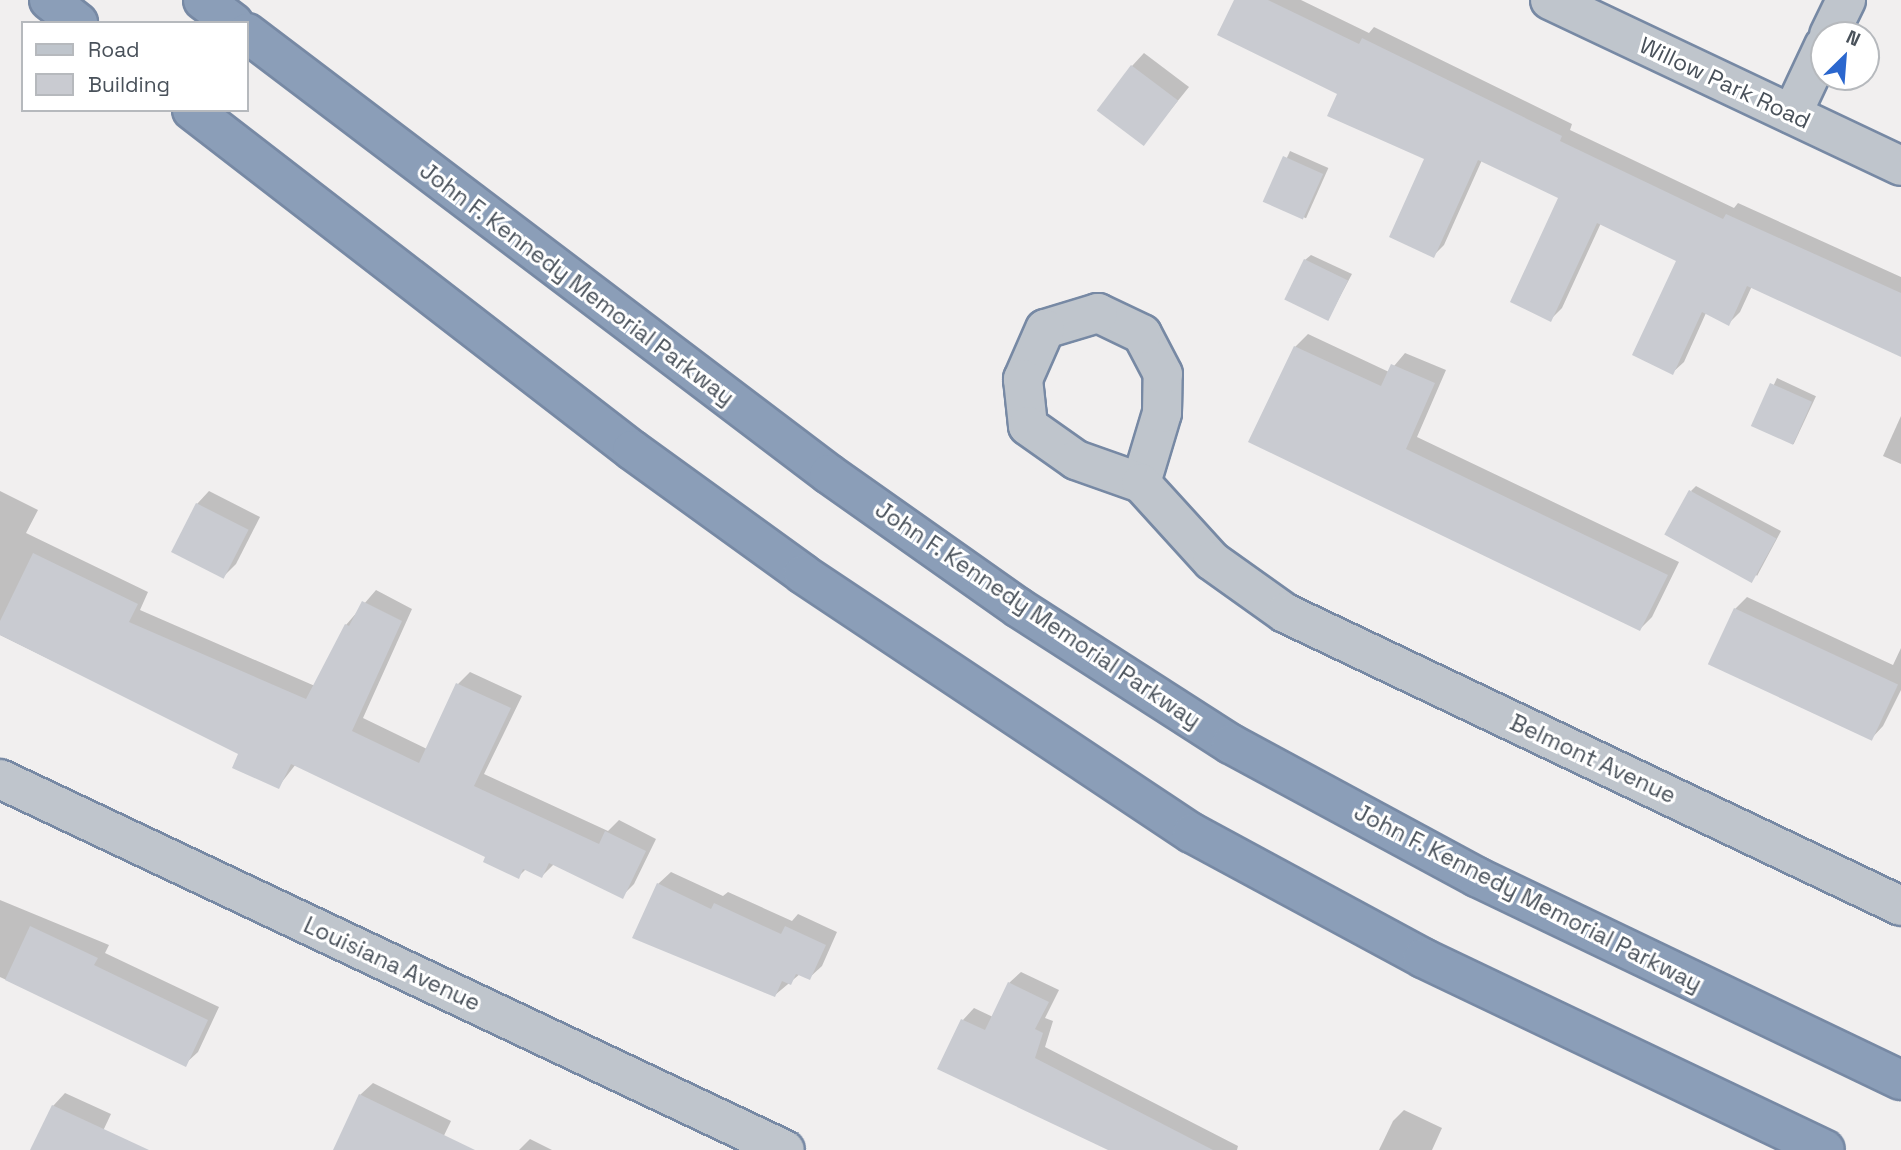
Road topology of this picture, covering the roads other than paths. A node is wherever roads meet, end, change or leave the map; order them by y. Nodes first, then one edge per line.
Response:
1 (49, 0) edge
2 (203, 0) edge
3 (1550, 0) edge
4 (1846, 0) edge
5 (76, 21) edge
6 (230, 21) edge
7 (1836, 21) edge
8 (248, 34) edge
9 (1810, 75) edge
10 (195, 112) edge
11 (1791, 114) junction
12 (1901, 166) edge
13 (1141, 483) junction
14 (0, 779) edge
15 (1901, 906) edge
16 (1901, 1080) edge
17 (785, 1150) edge
18 (1825, 1150) edge

1 - 5 highway
2 - 6 highway
3 - 11 street, Willow Park Road
4 - 7 street
8 - 16 highway, John F. Kennedy Memorial Parkway
9 - 11 street
10 - 18 highway
11 - 12 street, Willow Park Road
13 - 13 street
13 - 15 street, Belmont Avenue
14 - 17 street, Louisiana Avenue

